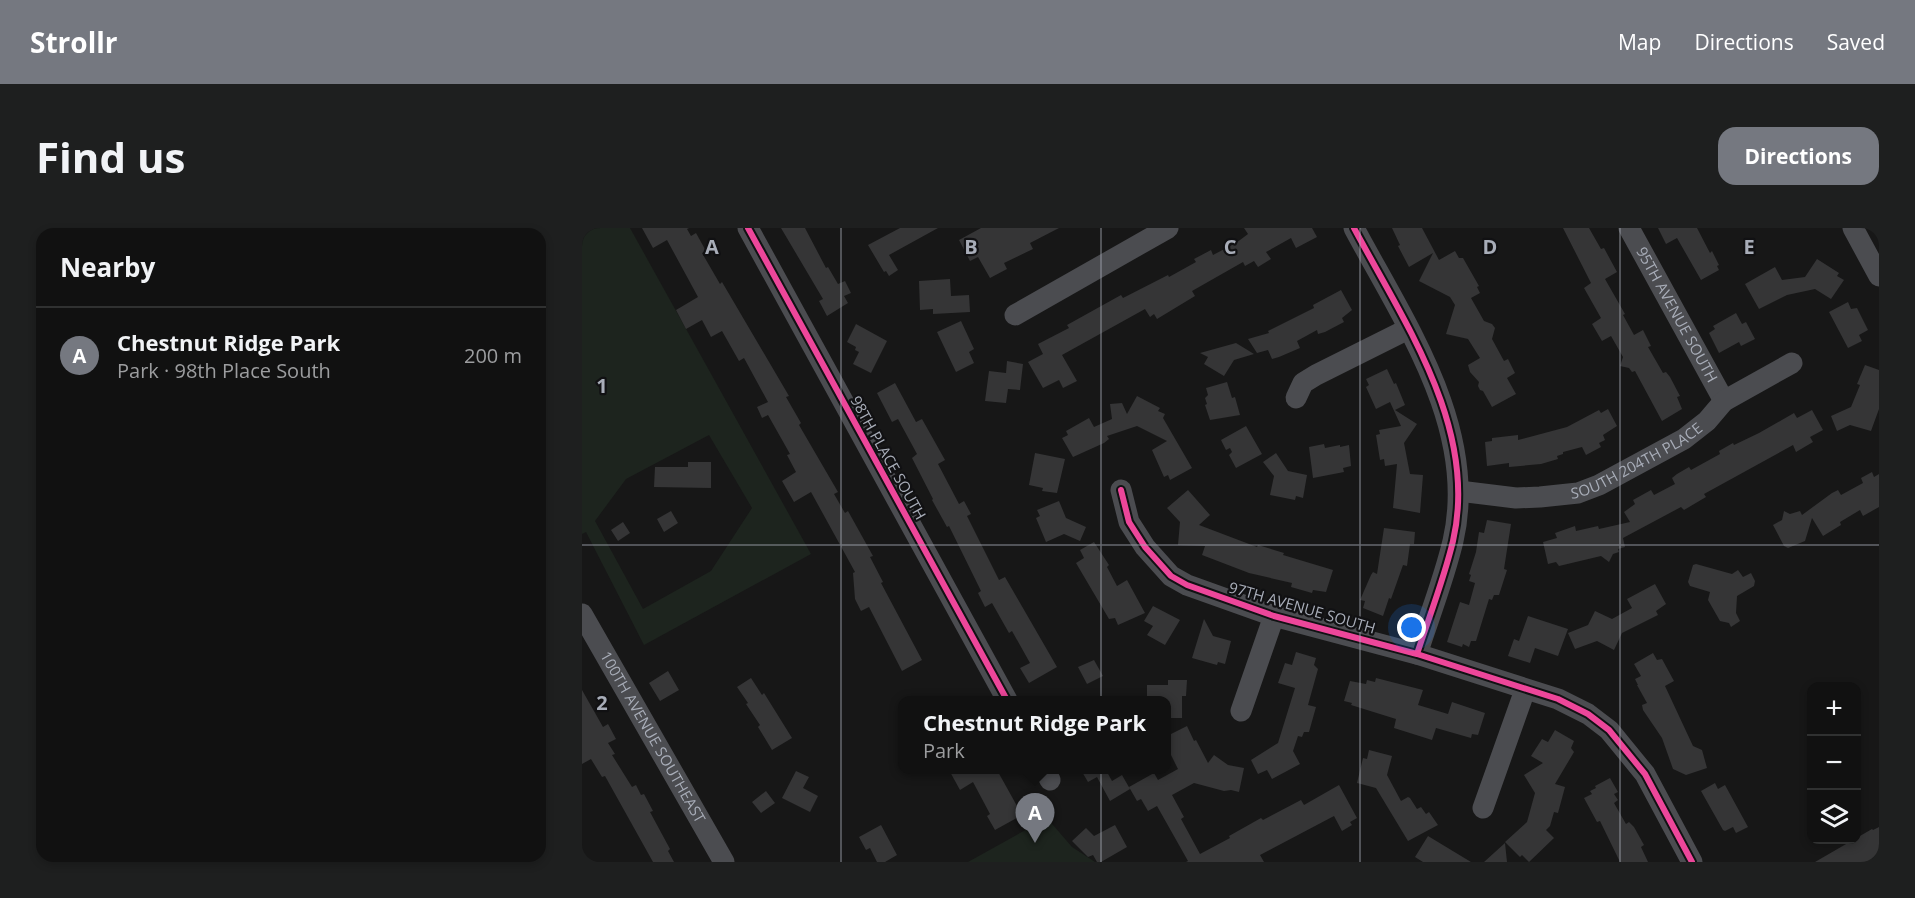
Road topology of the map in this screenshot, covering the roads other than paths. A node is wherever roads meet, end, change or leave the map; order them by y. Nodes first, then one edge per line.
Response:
1 (747, 228) edge
2 (1168, 228) edge
3 (1354, 228) edge
4 (1629, 228) edge
5 (1854, 228) edge
6 (1879, 276) edge
7 (1015, 315) dead end
8 (1408, 329) junction
9 (1792, 363) dead end
10 (1296, 398) dead end
11 (1724, 401) junction
12 (1121, 490) dead end
13 (1459, 491) junction
14 (582, 614) edge
15 (1274, 616) junction
16 (1417, 654) junction
17 (1525, 690) junction
18 (1005, 696) edge
19 (1241, 711) dead end
20 (1482, 808) dead end
21 (724, 862) edge
22 (1692, 862) edge

1 - 18 street, 98TH PLACE SOUTH
2 - 7 street
3 - 8 street
4 - 11 street, 95TH AVENUE SOUTH
5 - 6 street
8 - 10 street
8 - 13 street
9 - 11 street, SOUTH 204TH PLACE
11 - 13 street, SOUTH 204TH PLACE
12 - 15 street, 97TH AVENUE SOUTH
13 - 16 street
14 - 21 street, 100TH AVENUE SOUTHEAST
15 - 16 street, 97TH AVENUE SOUTH
15 - 19 street
16 - 17 street, 97TH AVENUE SOUTH
17 - 20 street
17 - 22 street, 97TH AVENUE SOUTH

